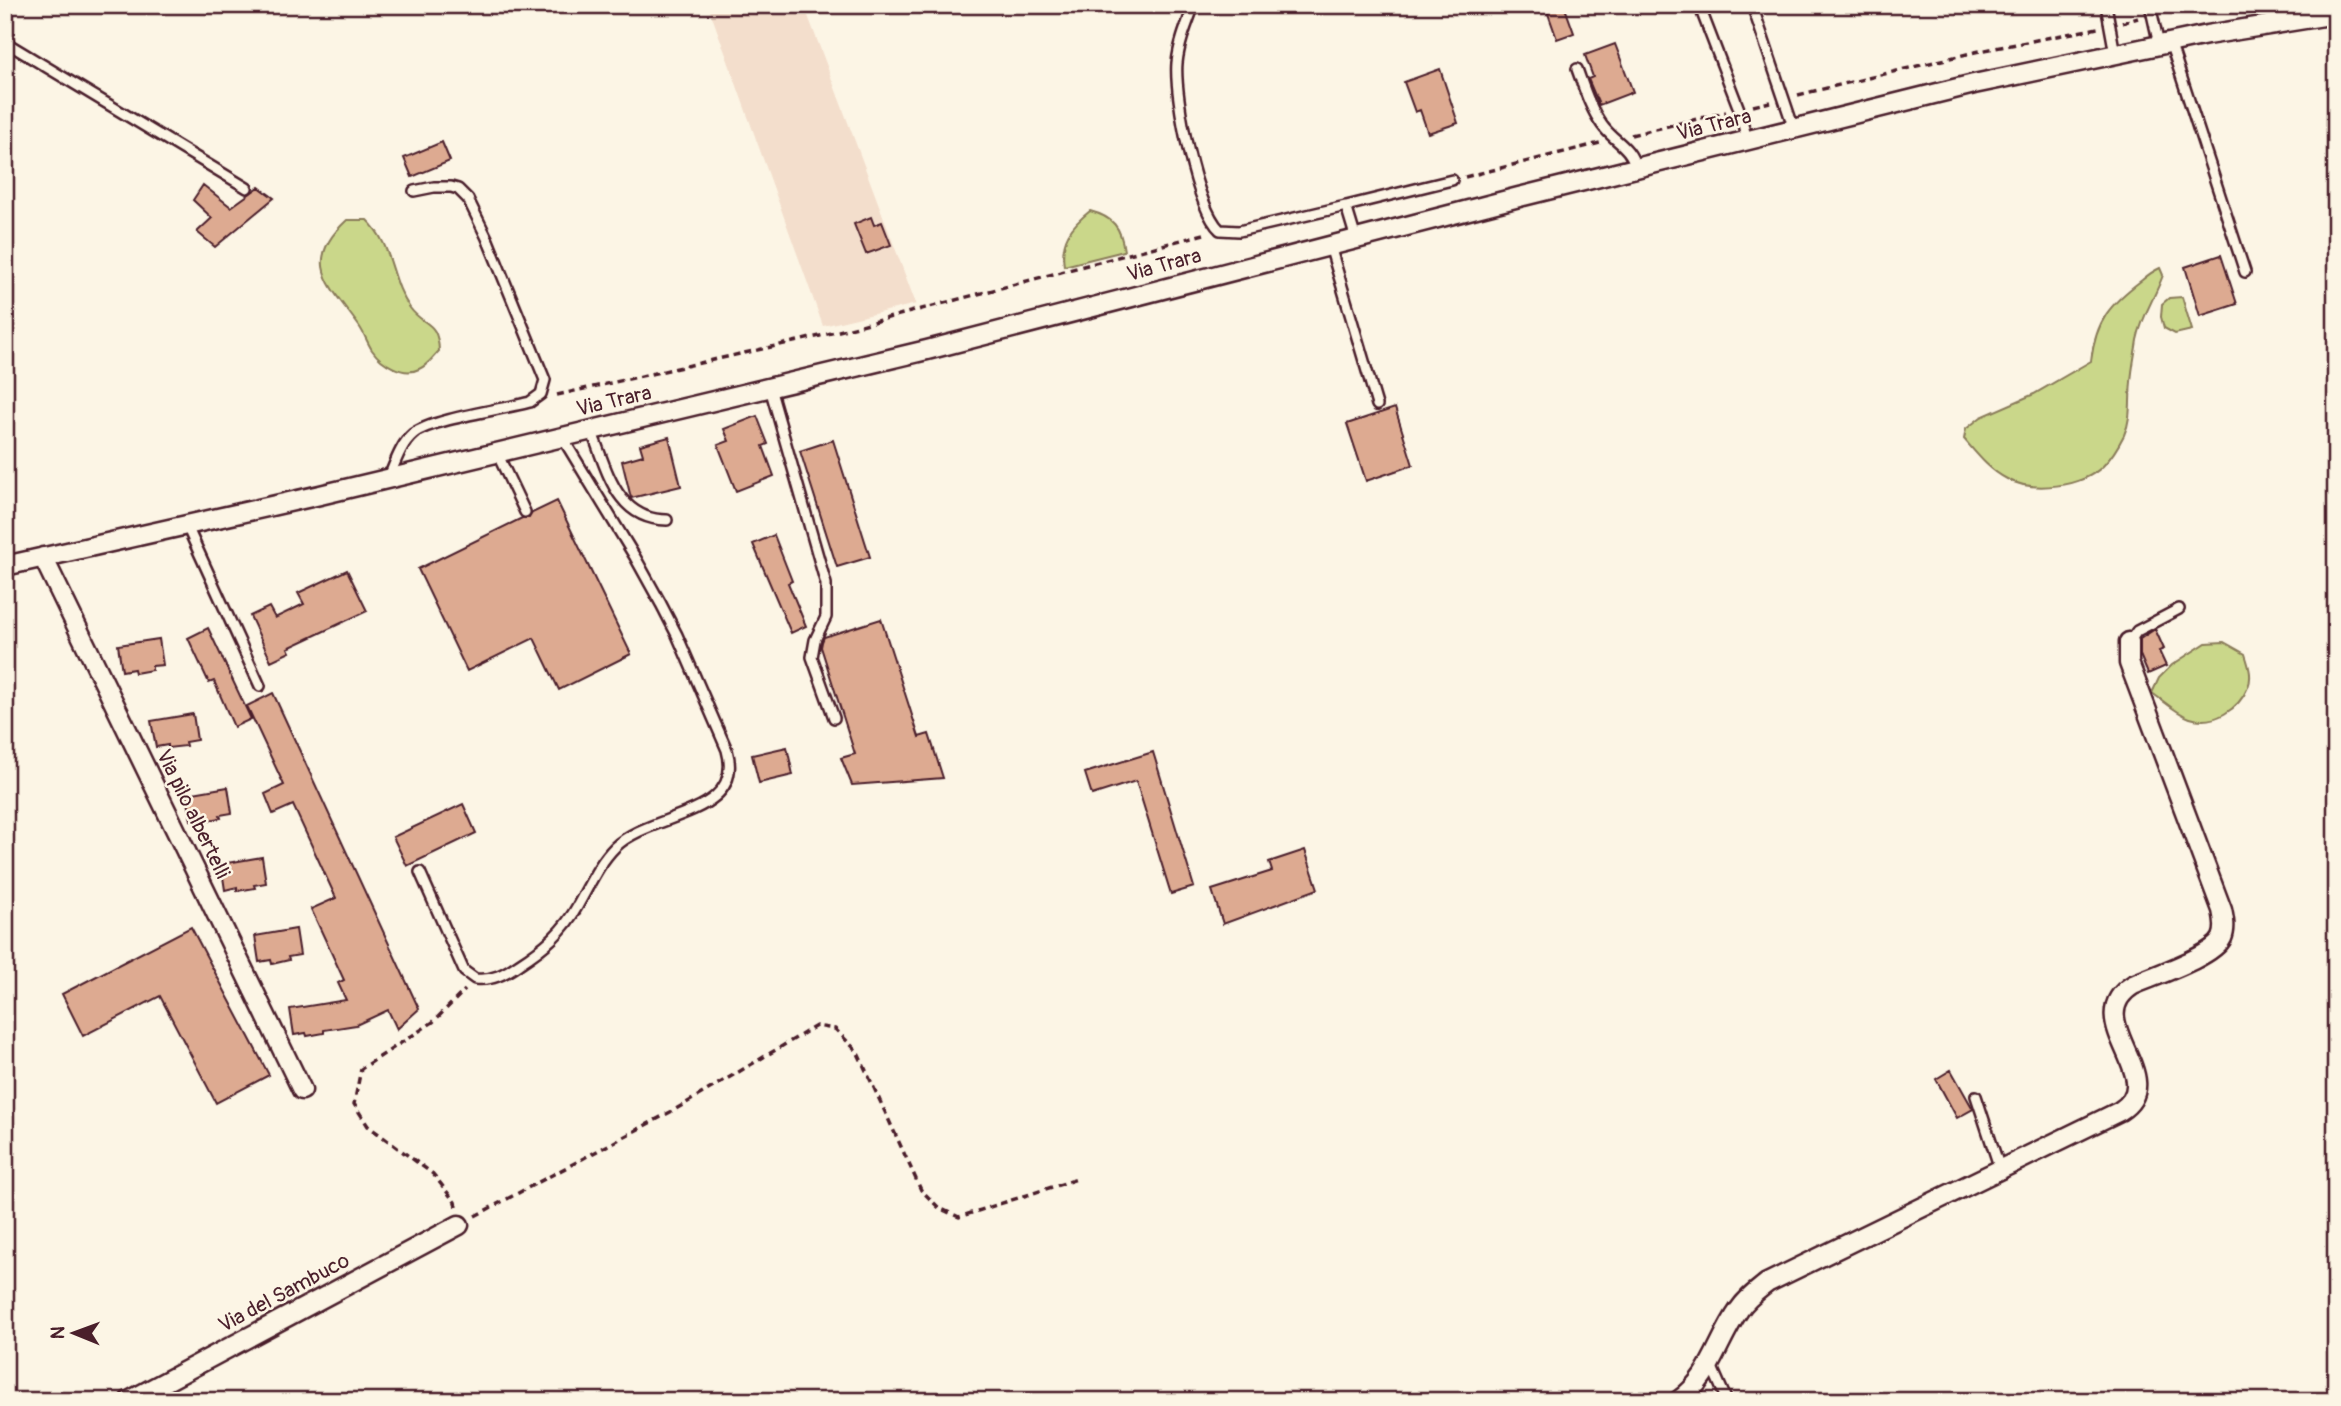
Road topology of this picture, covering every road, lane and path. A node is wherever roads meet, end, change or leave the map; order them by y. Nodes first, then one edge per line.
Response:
1 (1194, 5) edge
2 (1699, 5) edge
3 (1752, 5) edge
4 (2106, 5) edge
5 (2180, 5) edge
6 (2151, 10) edge
7 (2302, 12) edge
8 (2336, 14) edge
9 (2110, 26) junction
10 (5, 42) edge
11 (2164, 43) junction
12 (2115, 54) junction
13 (1577, 69) dead end
14 (1783, 99) junction
15 (1739, 109) junction
16 (1794, 129) junction
17 (1616, 139) junction
18 (1747, 140) junction
19 (1636, 168) junction
20 (1452, 180) joint
21 (247, 188) dead end
22 (414, 191) dead end
23 (1346, 206) junction
24 (1220, 230) junction
25 (1356, 239) junction
26 (1330, 246) junction
27 (2245, 272) dead end
28 (770, 388) junction
29 (541, 394) junction
30 (1377, 405) dead end
31 (591, 430) junction
32 (562, 437) junction
33 (497, 453) junction
34 (388, 478) junction
35 (525, 512) dead end
36 (667, 520) dead end
37 (186, 524) junction
38 (43, 557) junction
39 (5, 566) edge
40 (2179, 609) dead end
41 (2129, 642) joint
42 (260, 686) dead end
43 (834, 718) dead end
44 (420, 872) dead end
45 (475, 979) junction
46 (302, 1090) dead end
47 (1976, 1096) dead end
48 (2000, 1169) junction
49 (1077, 1179) dead end
50 (459, 1224) junction
51 (1711, 1365) junction
52 (129, 1401) edge
53 (1678, 1401) edge
54 (1727, 1401) edge

1 - 24 lane
2 - 15 lane
3 - 14 lane
4 - 9 lane
5 - 6 path
6 - 9 path
6 - 11 lane
7 - 8 street, Via Trara
7 - 11 street, Via Trara
9 - 12 lane
9 - 14 path
10 - 21 lane
11 - 12 street, Via Trara
11 - 27 lane
12 - 16 street, Via Trara
13 - 17 lane
14 - 15 path
14 - 16 lane
15 - 17 path
15 - 18 lane
16 - 18 street, Via Trara
17 - 19 lane
17 - 20 path
18 - 19 street, Via Trara
19 - 25 street, Via Trara
20 - 23 lane
22 - 29 lane
23 - 24 lane
23 - 25 lane
24 - 29 path
25 - 26 street, Via Trara
26 - 28 street, Via Trara
26 - 30 lane
28 - 31 street, Via Trara
28 - 43 lane
29 - 34 lane
31 - 32 street, Via Trara
31 - 36 lane
32 - 33 street, Via Trara
32 - 45 lane
33 - 34 street, Via Trara
33 - 35 lane
34 - 37 street, Via Trara
37 - 38 street, Via Trara
37 - 42 lane
38 - 39 street, Via Trara
38 - 46 street, Via pilo albertelli
40 - 41 lane
41 - 48 street
44 - 45 lane
45 - 50 path
47 - 48 lane
48 - 51 street
49 - 50 path
50 - 52 street, Via del Sambuco
51 - 53 street
51 - 54 lane

